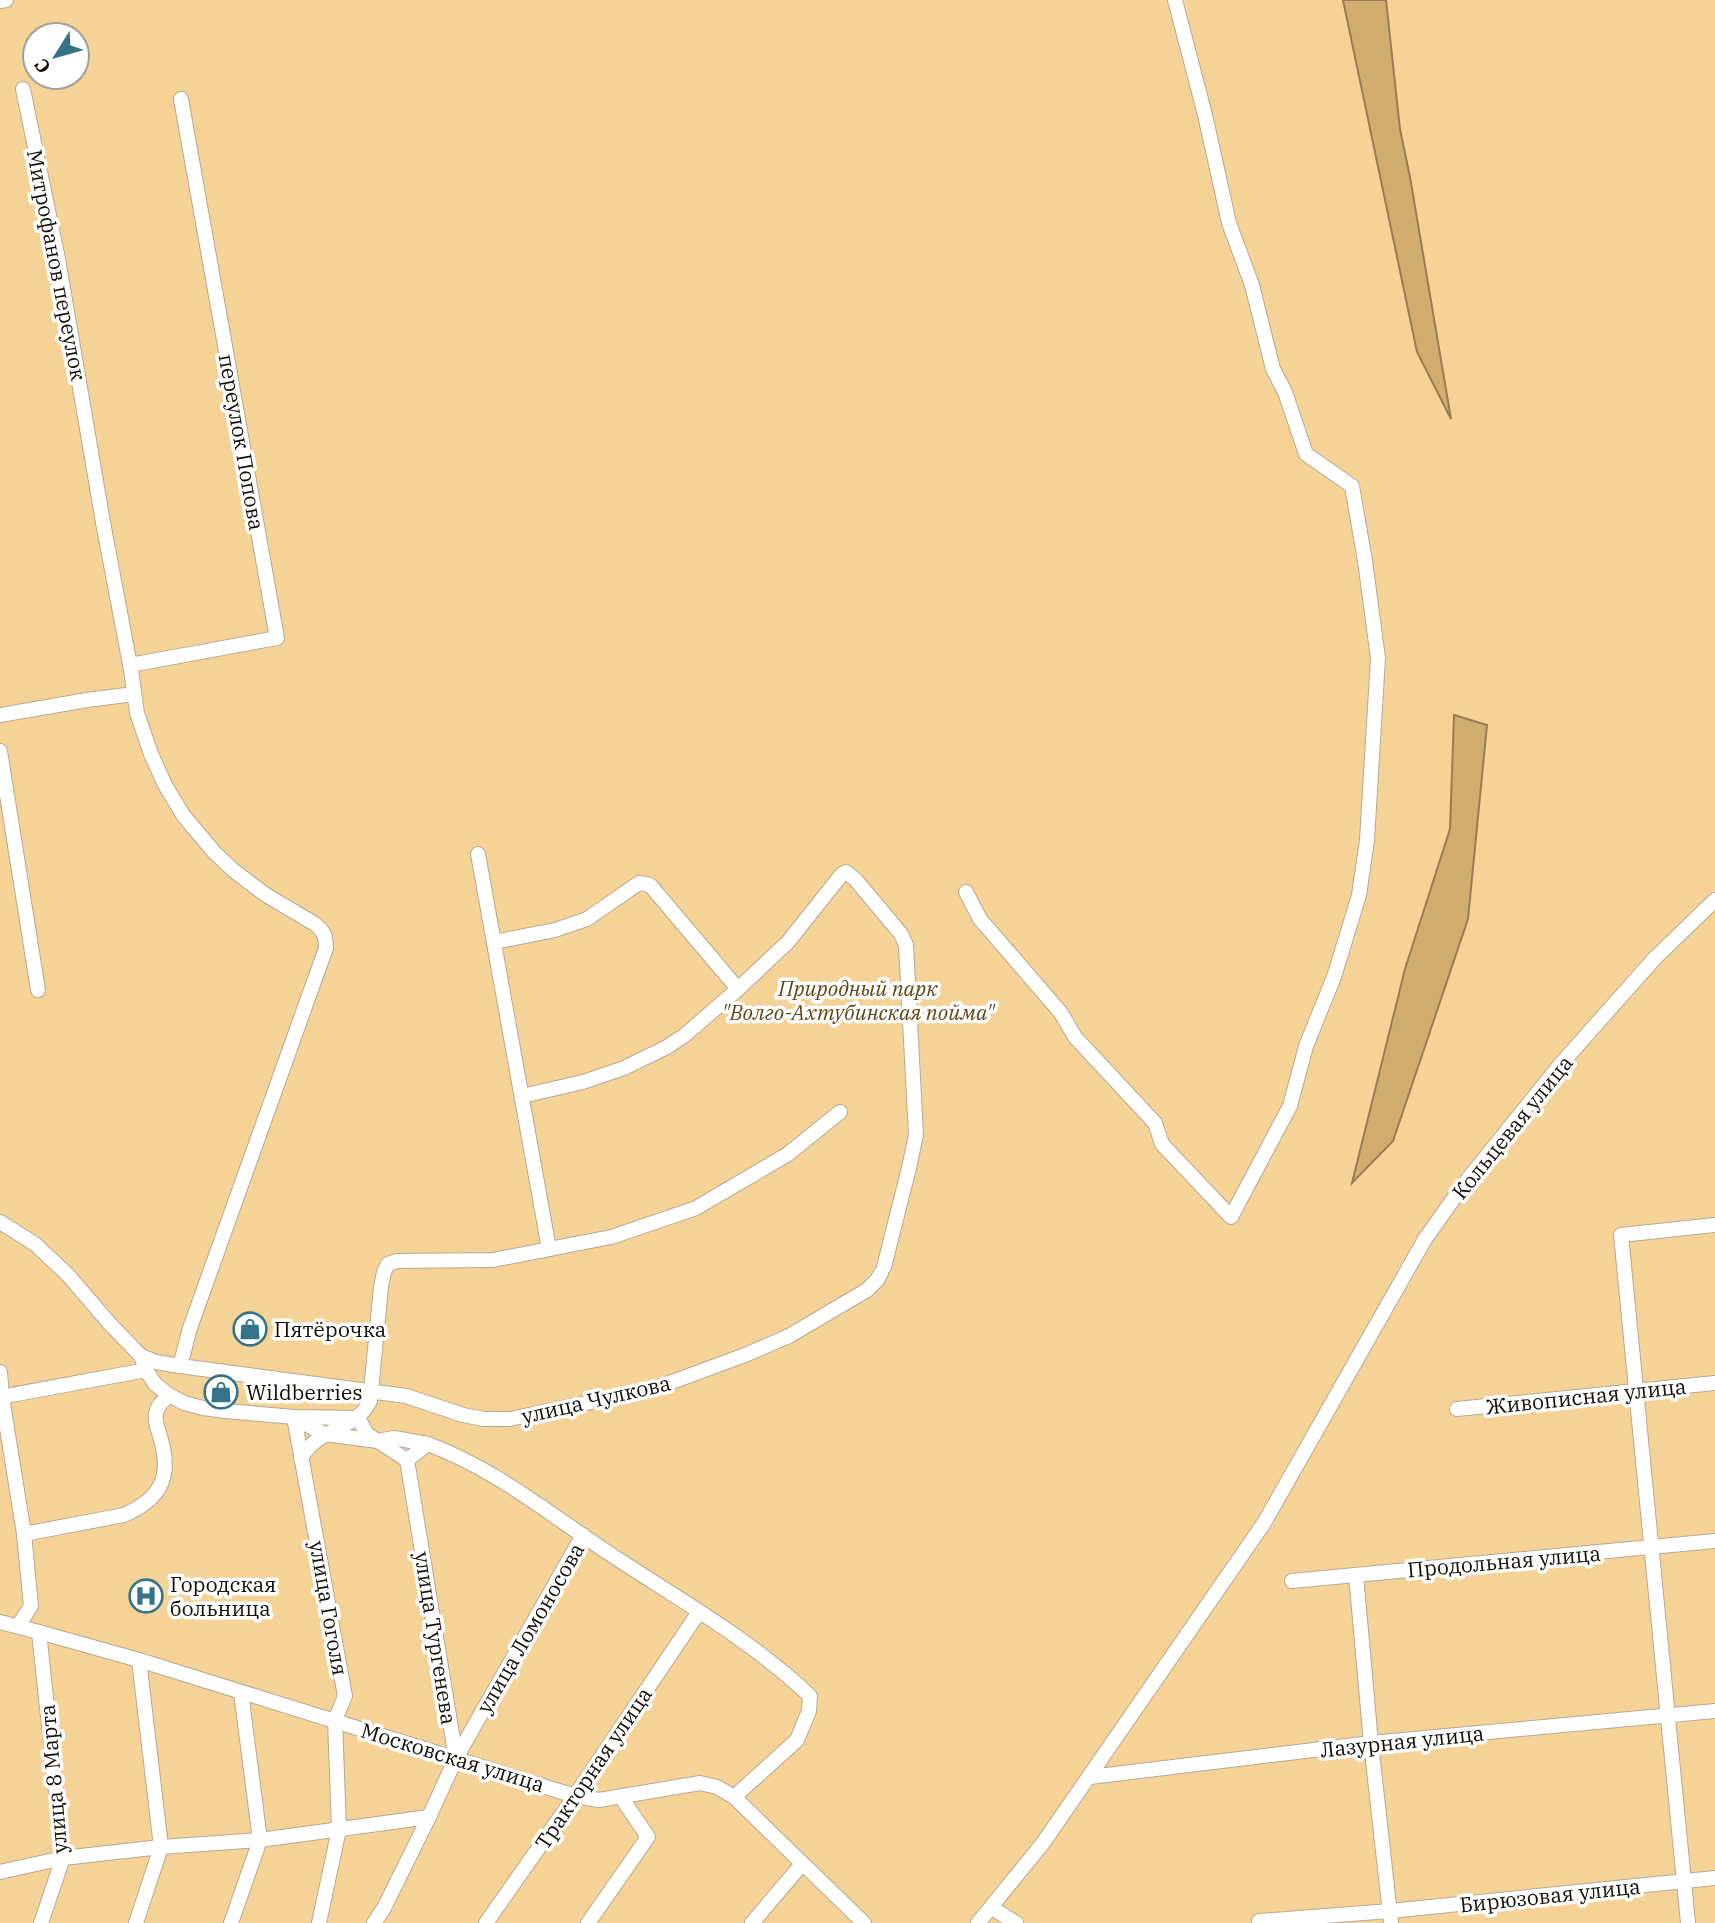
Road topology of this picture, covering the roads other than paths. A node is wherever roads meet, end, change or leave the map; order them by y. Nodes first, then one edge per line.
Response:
1 (6, 0) edge
2 (1175, 0) edge
3 (0, 1) edge
4 (23, 91) edge
5 (181, 99) dead end
6 (130, 665) junction
7 (134, 694) junction
8 (0, 715) edge
9 (0, 751) edge
10 (478, 854) dead end
11 (966, 892) dead end
12 (1715, 900) edge
13 (494, 942) junction
14 (38, 989) dead end
15 (738, 989) junction
16 (522, 1096) junction
17 (840, 1112) dead end
18 (0, 1224) edge
19 (1715, 1225) edge
20 (549, 1249) junction
21 (141, 1356) junction
22 (180, 1366) junction
23 (146, 1370) junction
24 (0, 1372) edge
25 (1715, 1383) edge
26 (370, 1390) junction
27 (1637, 1390) junction
28 (169, 1395) junction
29 (1, 1397) edge
30 (1457, 1409) dead end
31 (294, 1417) junction
32 (358, 1418) junction
33 (324, 1434) junction
34 (378, 1441) junction
35 (428, 1444) junction
36 (301, 1458) junction
37 (407, 1460) junction
38 (23, 1534) junction
39 (583, 1535) junction
40 (1715, 1541) edge
41 (1652, 1547) junction
42 (1356, 1575) junction
43 (1292, 1581) dead end
44 (699, 1612) junction
45 (0, 1622) edge
46 (18, 1626) junction
47 (39, 1632) junction
48 (139, 1660) junction
49 (241, 1692) junction
50 (1715, 1711) edge
51 (1668, 1715) junction
52 (335, 1720) junction
53 (1371, 1743) junction
54 (456, 1758) junction
55 (1090, 1777) junction
56 (575, 1796) junction
57 (621, 1797) junction
58 (734, 1797) junction
59 (429, 1818) junction
60 (339, 1829) junction
61 (260, 1840) junction
62 (161, 1847) junction
63 (62, 1858) junction
64 (802, 1864) junction
65 (0, 1872) edge
66 (1715, 1878) edge
67 (1683, 1881) junction
68 (992, 1908) junction
69 (1390, 1917) edge
70 (1259, 1921) dead end
71 (41, 1923) edge
72 (136, 1923) edge
73 (231, 1923) edge
74 (319, 1923) edge
75 (374, 1923) edge
76 (486, 1923) edge
77 (588, 1923) edge
78 (752, 1923) edge
79 (864, 1923) edge
80 (978, 1923) edge
81 (1016, 1923) edge
82 (1688, 1923) edge

1 - 3 street
2 - 11 street
4 - 6 street, Митрофанов переулок
5 - 6 street, переулок Попова
6 - 7 street, Митрофанов переулок
7 - 8 street
7 - 22 street, Митрофанов переулок
9 - 14 street
10 - 13 street
12 - 55 street, Кольцевая улица
13 - 15 street
13 - 16 street
15 - 16 street
15 - 26 street, улица Чулкова
16 - 20 street
17 - 20 street
18 - 21 street
19 - 27 street
20 - 26 street
21 - 22 street, улица Чулкова
21 - 23 street
22 - 26 street, улица Чулкова
23 - 28 street
23 - 29 street
24 - 29 street
25 - 27 street, Живописная улица
26 - 32 street
27 - 30 street, Живописная улица
27 - 41 street
28 - 31 street
28 - 38 street
29 - 38 street
31 - 32 street
31 - 33 street
31 - 36 street, улица Гоголя
32 - 33 street
32 - 34 street
33 - 34 street
33 - 36 street
34 - 35 street
34 - 37 street
35 - 37 street
35 - 39 street
36 - 52 street, улица Гоголя
37 - 54 street, улица Тургенева
38 - 46 street
39 - 44 street
39 - 54 street, улица Ломоносова
40 - 41 street, Продольная улица
41 - 42 street, Продольная улица
41 - 51 street
42 - 43 street, Продольная улица
42 - 53 street
44 - 56 street, Тракторная улица
44 - 58 street
45 - 46 street, Московская улица
46 - 47 street, Московская улица
47 - 48 street, Московская улица
47 - 63 street, улица 8 Марта
48 - 49 street, Московская улица
48 - 62 street
49 - 52 street, Московская улица
49 - 61 street
50 - 51 street, Лазурная улица
51 - 53 street, Лазурная улица
51 - 67 street
52 - 54 street, Московская улица
52 - 60 street, улица Гоголя
53 - 55 street, Лазурная улица
53 - 69 street
54 - 56 street, Московская улица
54 - 59 street
55 - 68 street, Кольцевая улица
56 - 57 street, Московская улица
56 - 76 street, Тракторная улица
57 - 58 street, Московская улица
57 - 77 street
58 - 64 street, Московская улица
59 - 60 street
59 - 75 street
60 - 61 street
60 - 74 street, улица Гоголя
61 - 62 street
61 - 73 street
62 - 63 street
62 - 72 street
63 - 65 street
63 - 71 street, улица 8 Марта
64 - 78 street
64 - 79 street, Московская улица
66 - 67 street, Бирюзовая улица
67 - 69 street, Бирюзовая улица
67 - 82 street
68 - 80 street, Кольцевая улица
68 - 81 street
69 - 70 street, Бирюзовая улица

